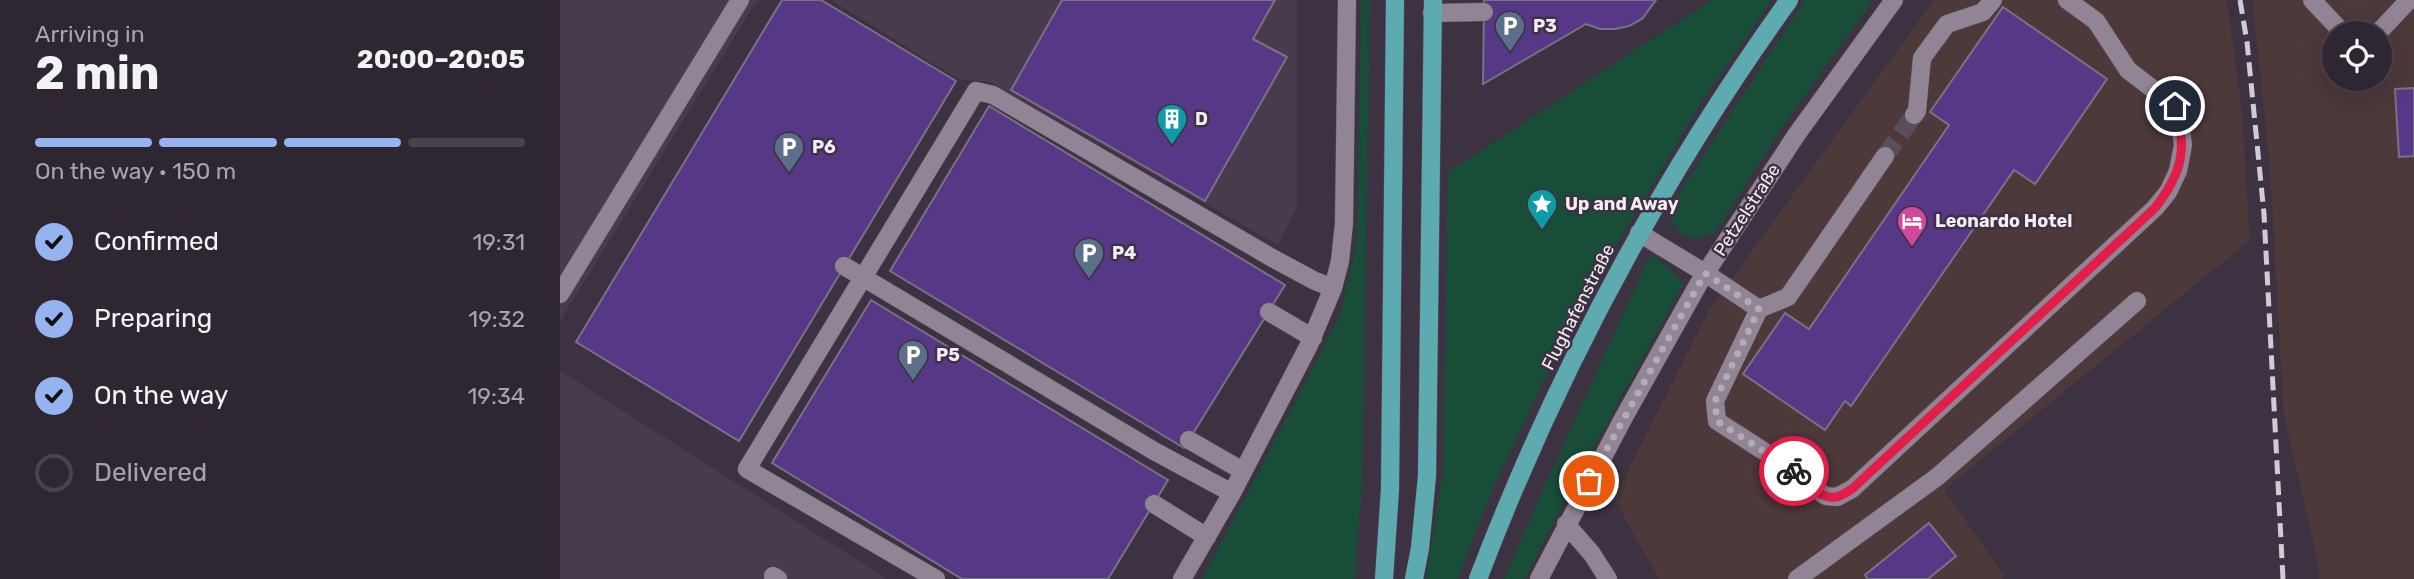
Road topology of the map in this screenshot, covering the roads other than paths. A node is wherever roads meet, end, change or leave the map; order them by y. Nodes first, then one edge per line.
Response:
1 (740, 0) edge
2 (1347, 0) edge
3 (1395, 0) edge
4 (1789, 0) edge
5 (1894, 0) edge
6 (1993, 0) edge
7 (2067, 0) edge
8 (2312, 0) edge
9 (2409, 0) edge
10 (1433, 6) edge
11 (1484, 12) dead end
12 (2332, 21) edge
13 (2389, 21) edge
14 (1914, 115) tunnel mouth
15 (1885, 156) tunnel mouth
16 (1639, 233) junction
17 (844, 266) dead end
18 (1705, 273) junction
19 (863, 277) junction
20 (1333, 288) junction
21 (560, 294) edge
22 (2137, 301) dead end
23 (1759, 309) junction
24 (1269, 312) dead end
25 (1313, 338) junction
26 (1189, 440) dead end
27 (1243, 471) junction
28 (1232, 493) junction
29 (1154, 504) dead end
30 (1566, 524) junction
31 (1207, 537) junction
32 (936, 579) edge
33 (1182, 579) edge
34 (1384, 579) edge
35 (1414, 579) edge
36 (1478, 579) edge
37 (1539, 579) edge
38 (1608, 579) edge
39 (1797, 579) edge

1 - 21 street
2 - 20 street
3 - 34 main road
4 - 16 main road, Flughafenstraße
5 - 18 street, Petzelstraße
6 - 14 street
7 - 23 street
8 - 12 street
9 - 13 street
10 - 11 street
10 - 35 main road
15 - 23 street
16 - 18 street
16 - 36 main road, Flughafenstraße
17 - 19 street
18 - 23 street
18 - 30 street, Petzelstraße
19 - 20 street
19 - 28 street
19 - 32 street
20 - 25 street
22 - 39 street
24 - 25 street
25 - 27 street
26 - 27 street
27 - 28 street
28 - 31 street
29 - 31 street
30 - 37 street, Petzelstraße
30 - 38 street
31 - 33 street

